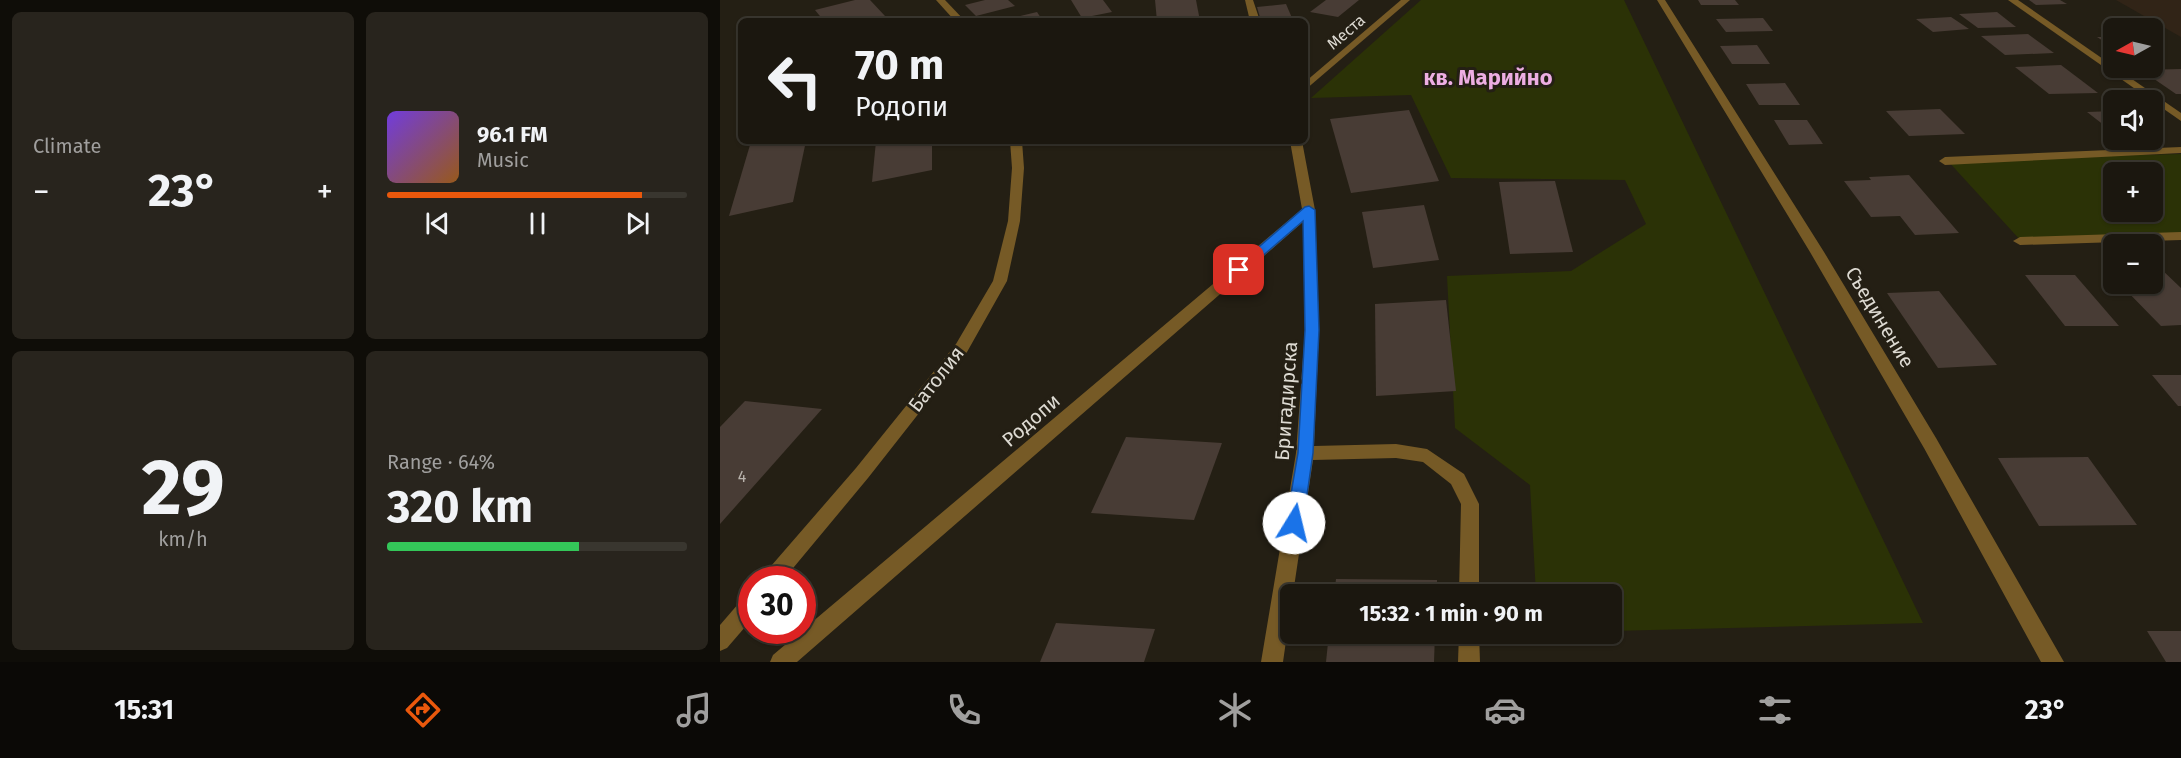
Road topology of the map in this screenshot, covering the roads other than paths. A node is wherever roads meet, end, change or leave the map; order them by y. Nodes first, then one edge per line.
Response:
1 (940, 0) edge
2 (1249, 0) edge
3 (1406, 0) edge
4 (1661, 0) edge
5 (2012, 0) edge
6 (957, 18) edge
7 (1254, 18) edge
8 (1308, 84) edge
9 (2181, 118) edge
10 (1016, 144) edge
11 (1297, 144) edge
12 (2181, 150) edge
13 (1945, 161) dead end
14 (1309, 210) junction
15 (2181, 236) edge
16 (2020, 241) dead end
17 (1305, 453) junction
18 (783, 566) edge
19 (1470, 584) edge
20 (738, 620) edge
21 (720, 641) edge
22 (1469, 644) edge
23 (794, 655) edge
24 (781, 662) edge
25 (1272, 662) edge
26 (1469, 662) edge
27 (2053, 662) edge

1 - 6 street
2 - 7 street
3 - 8 street, Места
4 - 27 street, Съединение
5 - 9 street
10 - 18 street, Батолия
11 - 14 street, Бригадирска
12 - 13 street
14 - 17 street, Бригадирска
14 - 23 street, Родопи
15 - 16 street
17 - 19 street
17 - 25 street, Бригадирска
20 - 21 street
22 - 26 street
23 - 24 street, Родопи

